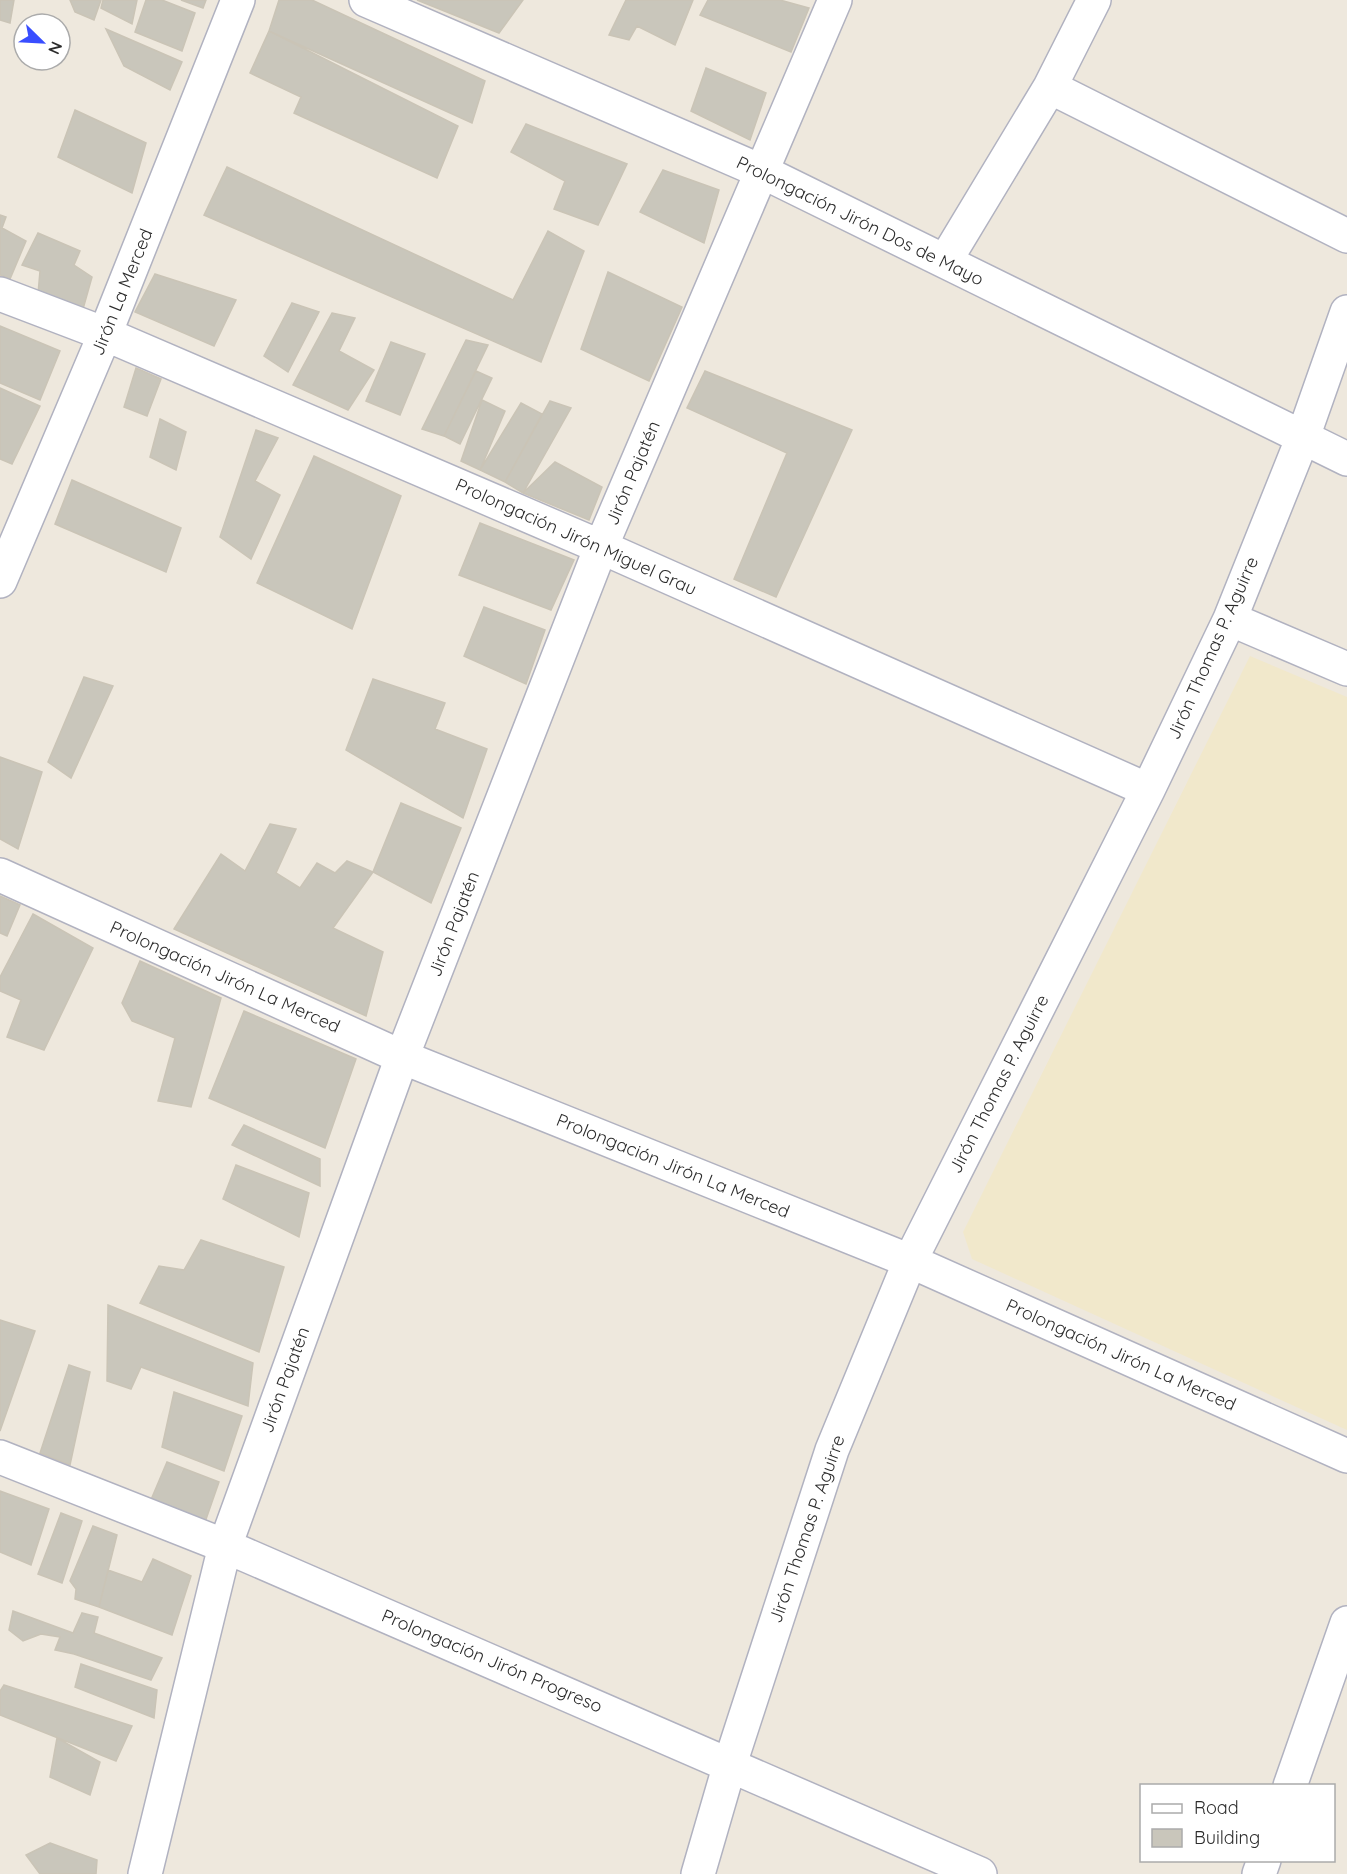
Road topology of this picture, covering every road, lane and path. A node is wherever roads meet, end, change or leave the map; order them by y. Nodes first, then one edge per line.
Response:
1 (238, 0) edge
2 (366, 0) edge
3 (835, 0) edge
4 (1094, 0) edge
5 (1050, 87) junction
6 (763, 172) junction
7 (1347, 236) edge
8 (945, 261) junction
9 (0, 294) edge
10 (1347, 312) edge
11 (105, 334) junction
12 (1303, 437) junction
13 (1347, 459) edge
14 (601, 547) junction
15 (0, 581) edge
16 (1230, 619) junction
17 (1347, 669) edge
18 (1148, 790) junction
19 (0, 875) edge
20 (402, 1058) junction
21 (910, 1261) junction
22 (1347, 1456) edge
23 (0, 1457) edge
24 (225, 1546) junction
25 (1347, 1623) edge
26 (730, 1764) junction
27 (1290, 1784) edge
28 (145, 1874) edge
29 (698, 1874) edge
30 (980, 1874) edge

1 - 11 street, Jirón La Merced
2 - 6 street, Prolongación Jirón Dos de Mayo
3 - 6 street, Jirón Pajatén
4 - 5 street
5 - 7 street
5 - 8 street
6 - 8 street, Prolongación Jirón Dos de Mayo
6 - 14 street, Jirón Pajatén
8 - 12 street, Prolongación Jirón Dos de Mayo
9 - 11 street, Prolongación Jirón Miguel Grau
10 - 12 street, Jirón Thomas P. Aguirre
11 - 14 street, Prolongación Jirón Miguel Grau
11 - 15 street, Jirón La Merced
12 - 13 street, Prolongación Jirón Dos de Mayo
12 - 16 street, Jirón Thomas P. Aguirre
14 - 18 street, Prolongación Jirón Miguel Grau
14 - 20 street, Jirón Pajatén
16 - 17 street
16 - 18 street, Jirón Thomas P. Aguirre
18 - 21 street, Jirón Thomas P. Aguirre
19 - 20 street, Prolongación Jirón La Merced
20 - 21 street, Prolongación Jirón La Merced
20 - 24 street, Jirón Pajatén
21 - 22 street, Prolongación Jirón La Merced
21 - 26 street, Jirón Thomas P. Aguirre
23 - 24 street, Prolongación Jirón Progreso
24 - 26 street, Prolongación Jirón Progreso
24 - 28 street, Jirón Pajatén
25 - 27 street
26 - 29 street, Jirón Thomas P. Aguirre
26 - 30 street, Prolongación Jirón Progreso

